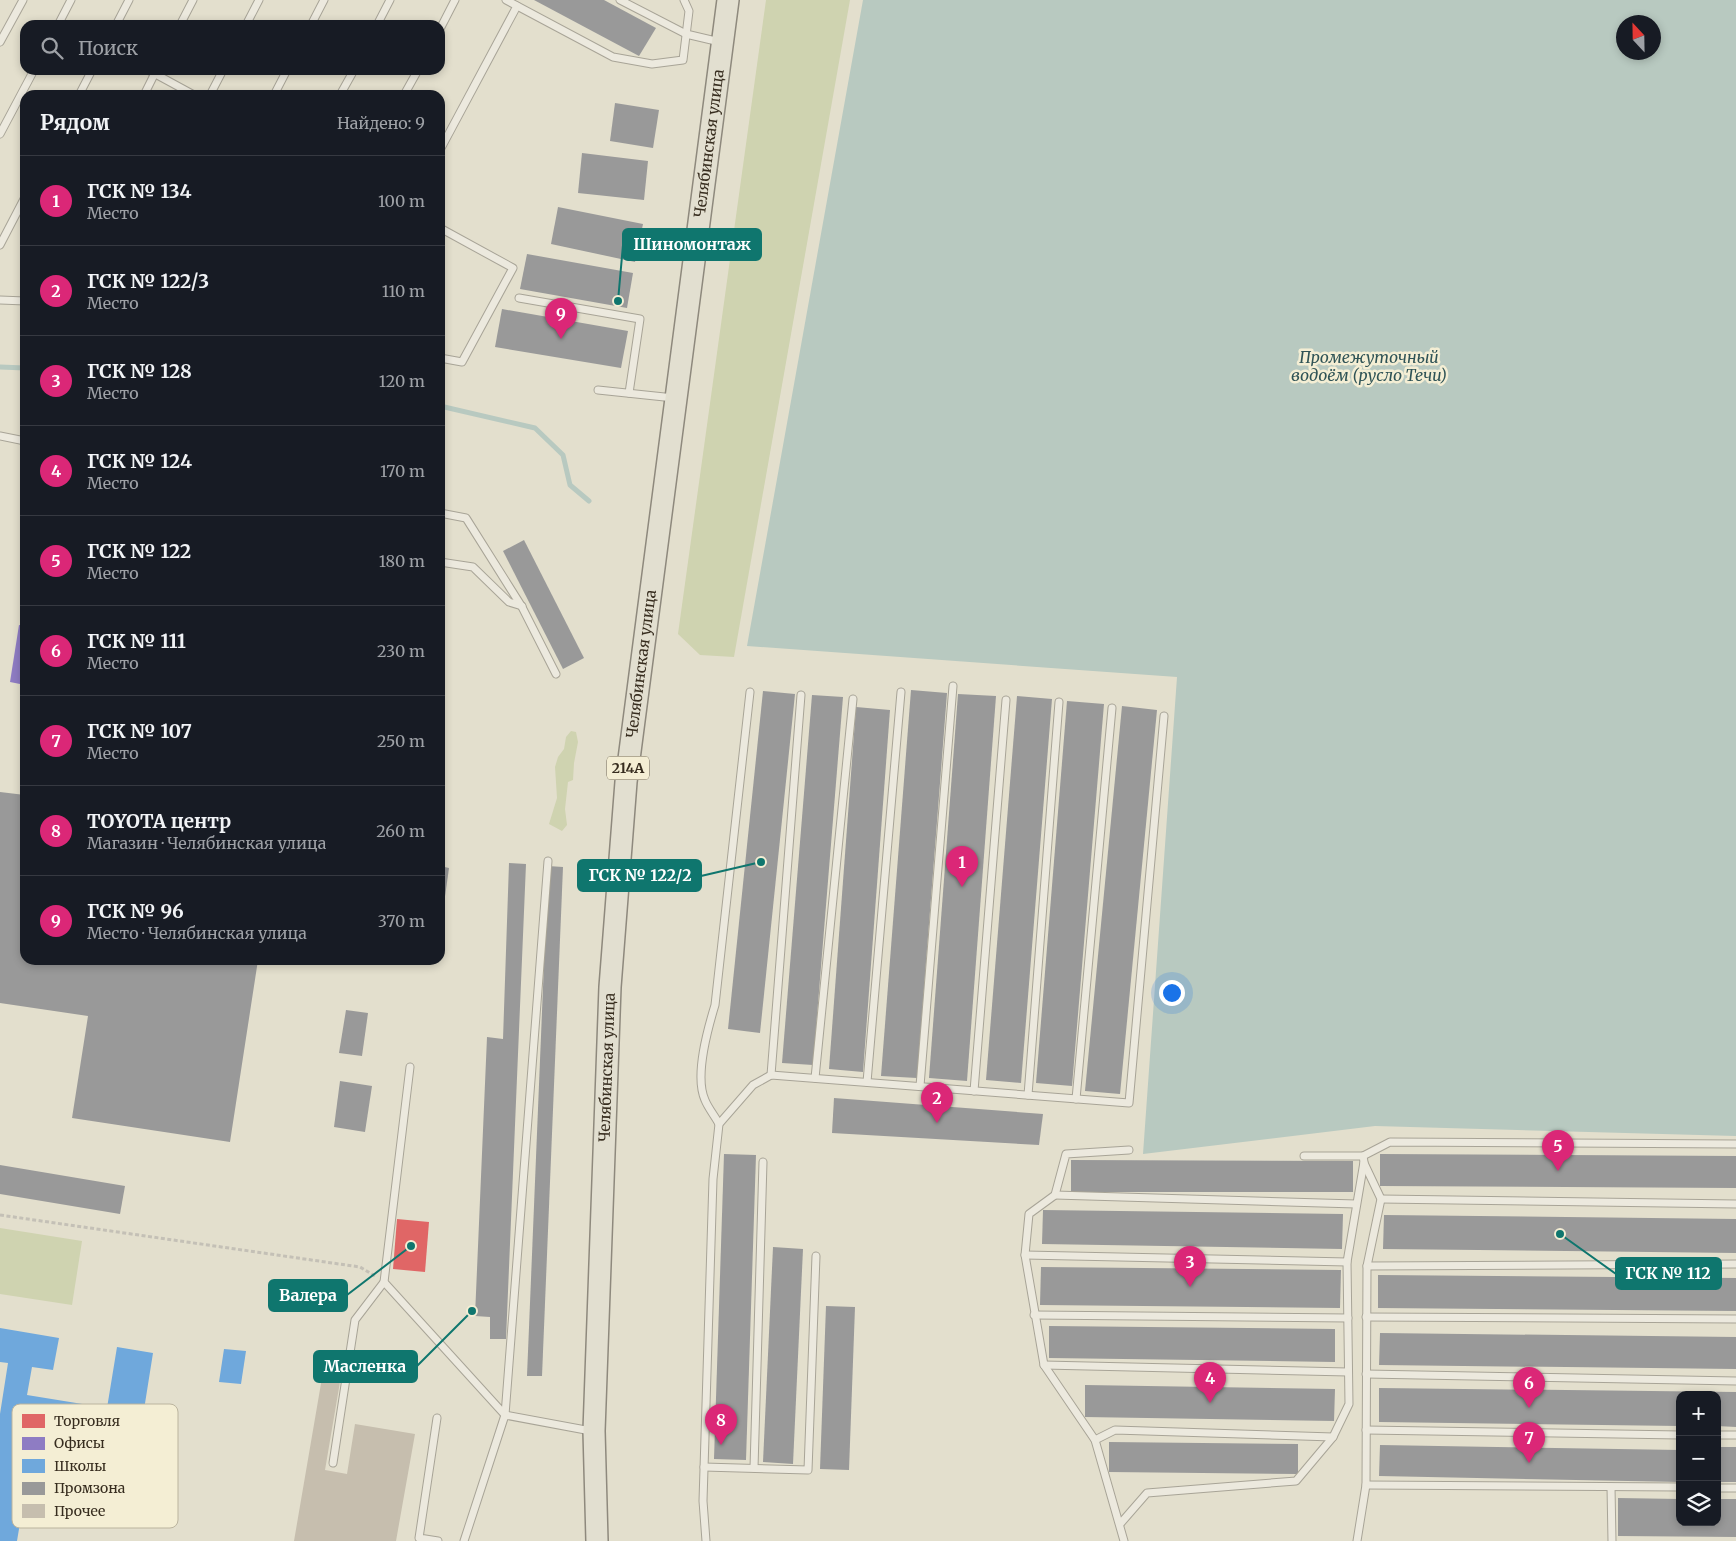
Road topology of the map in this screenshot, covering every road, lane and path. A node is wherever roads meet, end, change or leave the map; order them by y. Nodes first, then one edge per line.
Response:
1 (23, 0) edge
2 (71, 0) edge
3 (129, 0) edge
4 (193, 0) edge
5 (259, 0) edge
6 (324, 0) edge
7 (390, 0) edge
8 (455, 0) edge
9 (506, 0) edge
10 (620, 0) edge
11 (684, 0) edge
12 (728, 0) edge
13 (517, 6) junction
14 (61, 20) edge
15 (119, 20) edge
16 (183, 20) edge
17 (249, 20) edge
18 (314, 20) edge
19 (380, 20) edge
20 (445, 20) edge
21 (686, 34) junction
22 (0, 42) edge
23 (722, 42) junction
24 (31, 75) edge
25 (89, 75) edge
26 (152, 75) edge
27 (160, 75) edge
28 (220, 75) edge
29 (284, 75) edge
30 (351, 75) edge
31 (415, 75) edge
32 (23, 90) edge
33 (82, 90) edge
34 (146, 90) edge
35 (185, 90) edge
36 (213, 90) edge
37 (277, 90) edge
38 (343, 90) edge
39 (407, 90) edge
40 (20, 96) edge
41 (0, 134) edge
42 (445, 141) edge
43 (20, 206) edge
44 (445, 231) edge
45 (0, 244) edge
46 (519, 298) dead end
47 (0, 300) edge
48 (20, 301) edge
49 (445, 359) edge
50 (598, 390) dead end
51 (629, 393) junction
52 (674, 398) junction
53 (0, 436) edge
54 (20, 440) edge
55 (445, 514) edge
56 (445, 563) edge
57 (522, 607) junction
58 (556, 674) dead end
59 (953, 686) dead end
60 (750, 692) dead end
61 (901, 692) dead end
62 (801, 695) dead end
63 (852, 699) dead end
64 (1006, 700) dead end
65 (1059, 702) dead end
66 (1112, 708) dead end
67 (1164, 716) dead end
68 (548, 861) dead end
69 (410, 1067) dead end
70 (771, 1075) junction
71 (815, 1078) junction
72 (867, 1082) junction
73 (920, 1086) junction
74 (974, 1091) junction
75 (1028, 1095) junction
76 (1076, 1099) junction
77 (719, 1124) junction
78 (1736, 1144) edge
79 (1129, 1150) dead end
80 (1304, 1156) dead end
81 (1363, 1159) junction
82 (763, 1162) dead end
83 (1055, 1195) junction
84 (1381, 1199) junction
85 (1356, 1204) junction
86 (1736, 1204) edge
87 (0, 1215) edge
88 (1025, 1255) junction
89 (816, 1256) dead end
90 (1347, 1262) junction
91 (1736, 1264) edge
92 (1366, 1266) junction
93 (384, 1282) junction
94 (1034, 1314) junction
95 (1366, 1317) junction
96 (1348, 1318) junction
97 (1736, 1319) edge
98 (1044, 1365) junction
99 (1348, 1372) junction
100 (1366, 1374) junction
101 (1736, 1381) edge
102 (505, 1415) junction
103 (437, 1418) dead end
104 (1366, 1430) junction
105 (594, 1432) junction
106 (1676, 1435) edge
107 (1721, 1435) edge
108 (1736, 1435) edge
109 (1333, 1437) junction
110 (1094, 1440) junction
111 (333, 1463) dead end
112 (704, 1467) junction
113 (754, 1468) junction
114 (1366, 1485) junction
115 (1611, 1487) junction
116 (1676, 1487) edge
117 (1721, 1488) edge
118 (1736, 1488) edge
119 (1120, 1524) junction
120 (438, 1541) edge
121 (464, 1541) edge
122 (597, 1541) edge
123 (706, 1541) edge
124 (1124, 1541) edge
125 (1357, 1541) edge
126 (1612, 1541) edge

1 - 22 lane
2 - 14 lane
3 - 15 lane
4 - 16 lane
5 - 17 lane
6 - 18 lane
7 - 19 lane
8 - 20 lane
9 - 13 lane
10 - 21 lane
11 - 21 lane
12 - 23 main road, Челябинская улица / 214А
13 - 21 lane
13 - 42 lane
21 - 23 lane
23 - 52 main road, Челябинская улица / 214А
24 - 32 lane
25 - 33 lane
26 - 34 lane
27 - 35 lane
28 - 36 lane
29 - 37 lane
30 - 38 lane
31 - 39 lane
40 - 41 lane
43 - 45 lane
44 - 49 lane
46 - 51 lane
47 - 48 lane
50 - 51 lane
51 - 52 lane
52 - 105 main road, Челябинская улица / 214А
53 - 54 lane
55 - 57 lane
56 - 57 lane
57 - 58 lane
59 - 73 lane
60 - 77 lane
61 - 72 lane
62 - 70 lane
63 - 71 lane
64 - 74 lane
65 - 75 lane
66 - 76 lane
67 - 76 lane
68 - 102 lane
69 - 93 lane
70 - 71 lane
70 - 77 lane
71 - 72 lane
72 - 73 lane
73 - 74 lane
74 - 75 lane
75 - 76 lane
77 - 112 lane
78 - 81 lane
79 - 83 lane
80 - 81 lane
81 - 84 lane
81 - 85 lane
82 - 113 lane
83 - 85 lane
83 - 88 lane
84 - 86 lane
84 - 92 lane
85 - 90 lane
87 - 93 path
88 - 90 lane
88 - 94 lane
89 - 113 lane
90 - 96 lane
91 - 92 lane
92 - 95 lane
93 - 102 lane
93 - 111 lane
94 - 96 lane
94 - 98 lane
95 - 97 lane
95 - 100 lane
96 - 99 lane
98 - 99 lane
98 - 110 lane
99 - 109 lane
100 - 101 lane
100 - 104 lane
102 - 105 lane
102 - 121 lane
103 - 120 lane
104 - 106 lane
104 - 114 lane
105 - 122 main road, Челябинская улица / 214А
107 - 108 lane
109 - 110 lane
109 - 119 lane
110 - 119 lane
112 - 113 lane
112 - 123 lane
114 - 115 lane
114 - 125 lane
115 - 116 lane
115 - 126 lane
117 - 118 lane
119 - 124 lane

